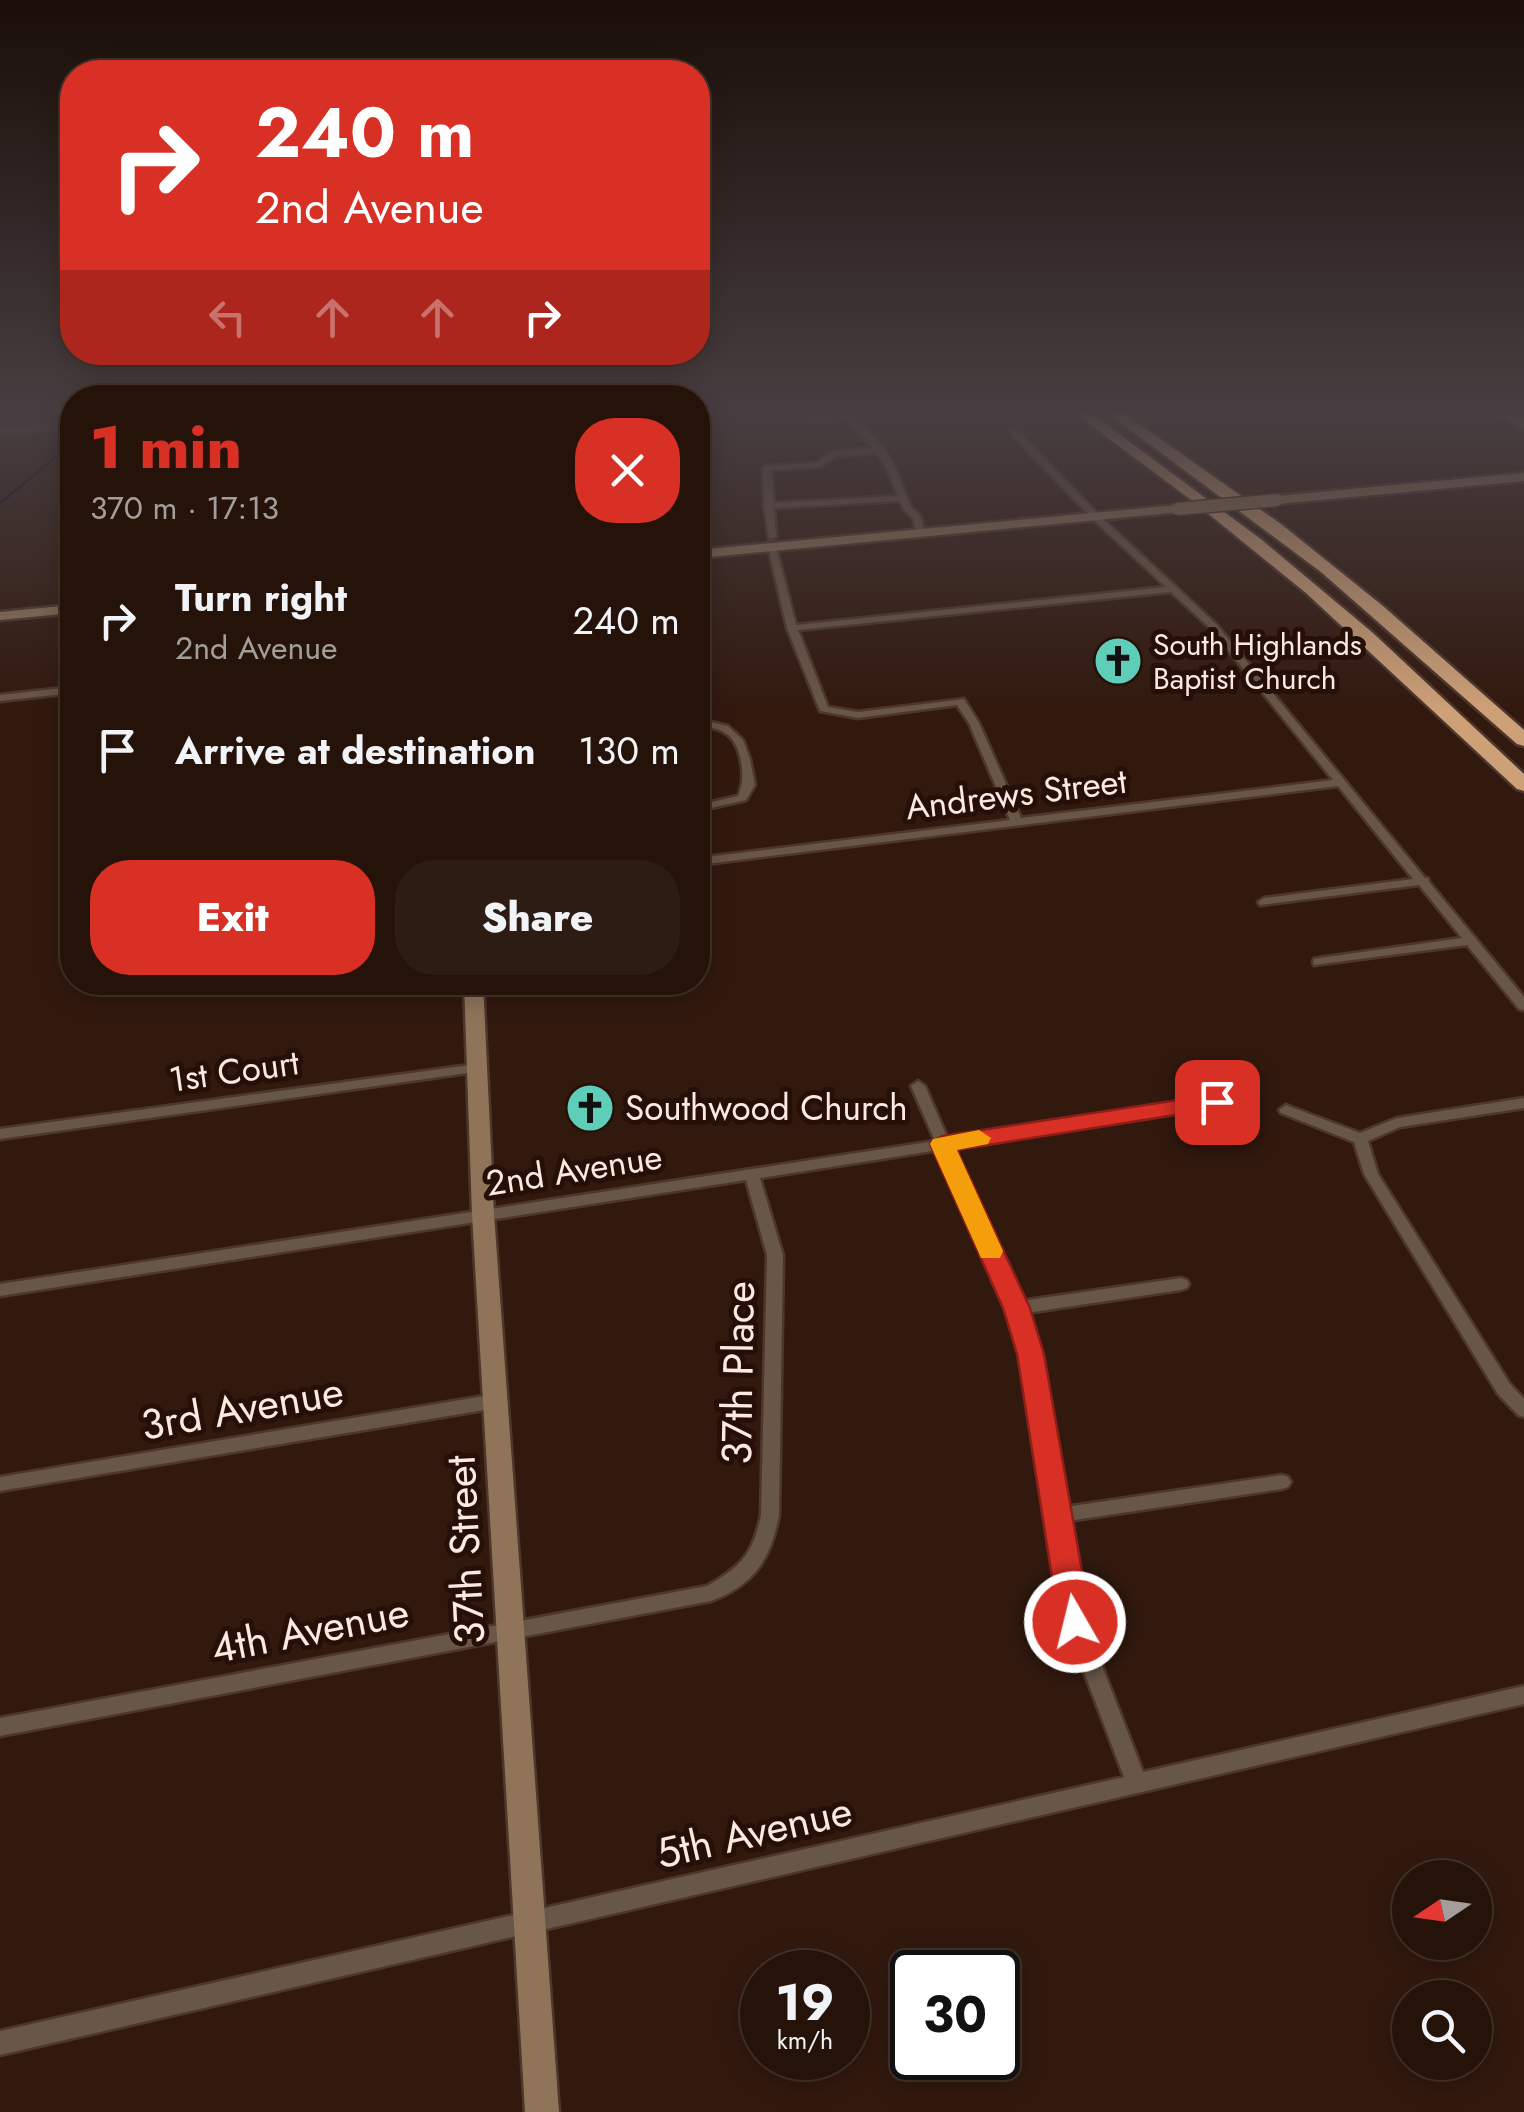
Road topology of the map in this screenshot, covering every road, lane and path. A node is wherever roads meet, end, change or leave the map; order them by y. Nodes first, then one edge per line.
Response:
1 (769, 513) edge
2 (905, 513) edge
3 (1092, 513) edge
4 (1141, 513) edge
5 (1213, 513) edge
6 (1255, 513) edge
7 (1096, 517) junction
8 (920, 534) junction
9 (772, 542) junction
10 (710, 552) edge
11 (1172, 589) junction
12 (60, 610) edge
13 (0, 616) edge
14 (792, 628) junction
15 (60, 691) edge
16 (0, 698) edge
17 (960, 701) joint
18 (710, 724) edge
19 (1524, 740) edge
20 (1342, 782) junction
21 (1524, 786) edge
22 (710, 805) edge
23 (1017, 822) junction
24 (710, 860) edge
25 (1424, 882) junction
26 (1264, 902) dead end
27 (1470, 941) junction
28 (1319, 962) dead end
29 (473, 995) edge
30 (1524, 1006) edge
31 (476, 1068) junction
32 (918, 1086) dead end
33 (1217, 1102) dead end
34 (1524, 1102) edge
35 (1286, 1110) dead end
36 (0, 1134) edge
37 (1360, 1139) junction
38 (942, 1144) junction
39 (751, 1173) junction
40 (483, 1214) junction
41 (1181, 1284) dead end
42 (0, 1290) edge
43 (1016, 1308) junction
44 (496, 1401) junction
45 (1524, 1410) edge
46 (1282, 1482) dead end
47 (0, 1484) edge
48 (1060, 1515) junction
49 (748, 1572) joint
50 (510, 1630) junction
51 (1524, 1694) edge
52 (0, 1727) edge
53 (1138, 1783) junction
54 (528, 1922) junction
55 (0, 2043) edge
56 (542, 2112) edge

1 - 9 street
2 - 8 street
3 - 7 street
4 - 7 street, bridge
5 - 21 highway
6 - 19 highway
7 - 8 street
7 - 11 street
8 - 9 street
9 - 10 street
9 - 14 street
11 - 14 street
11 - 20 street
12 - 13 street
14 - 17 street
15 - 16 street
17 - 23 street
18 - 22 street
20 - 23 street, Andrews Street
20 - 25 street
23 - 24 street, Andrews Street
25 - 26 street
25 - 27 street
27 - 28 street
27 - 30 street
29 - 31 street, 37th Street
31 - 36 street, 1st Court
31 - 40 street, 37th Street
32 - 38 street
33 - 38 street, 2nd Avenue
34 - 37 street
35 - 37 street
37 - 45 street
38 - 39 street, 2nd Avenue
38 - 43 street
39 - 40 street, 2nd Avenue
39 - 49 street, 37th Place
40 - 42 street, 2nd Avenue
40 - 44 street, 37th Street
41 - 43 street
43 - 48 street
44 - 47 street, 3rd Avenue
44 - 50 street, 37th Street
46 - 48 street
48 - 53 street
49 - 50 street, 4th Avenue
50 - 52 street, 4th Avenue
50 - 54 street, 37th Street
51 - 53 street, 5th Avenue
53 - 54 street, 5th Avenue
54 - 55 street, 5th Avenue
54 - 56 street, 37th Street

